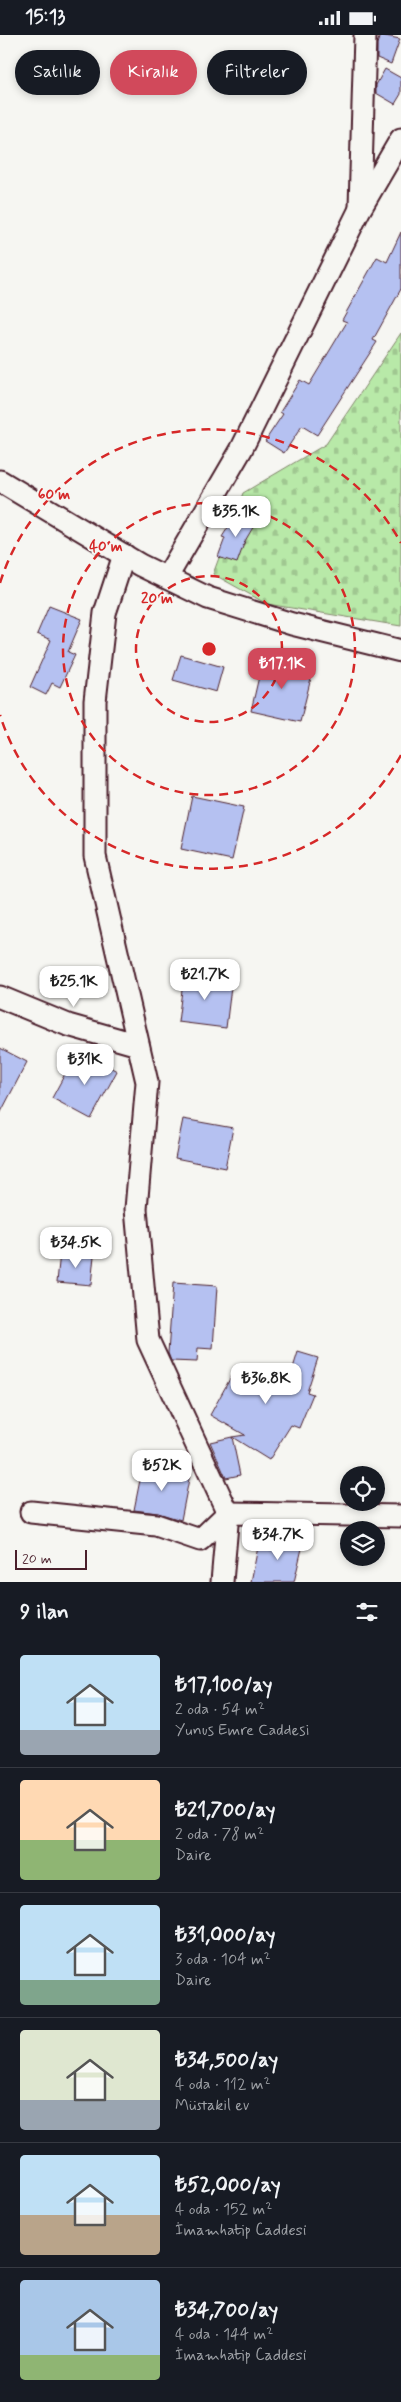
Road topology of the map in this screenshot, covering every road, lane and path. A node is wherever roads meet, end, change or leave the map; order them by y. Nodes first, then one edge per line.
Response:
1 (365, 35) edge
2 (401, 139) edge
3 (360, 211) junction
4 (0, 481) edge
5 (124, 555) junction
6 (167, 577) junction
7 (401, 651) edge
8 (0, 997) edge
9 (138, 1045) junction
10 (31, 1512) dead end
11 (228, 1513) junction
12 (401, 1516) edge
13 (222, 1582) edge

1 - 3 street
2 - 3 street
3 - 6 street
4 - 5 street
5 - 6 street
5 - 9 street
6 - 7 street
8 - 9 street
9 - 11 street
10 - 11 street
11 - 12 street
11 - 13 street

